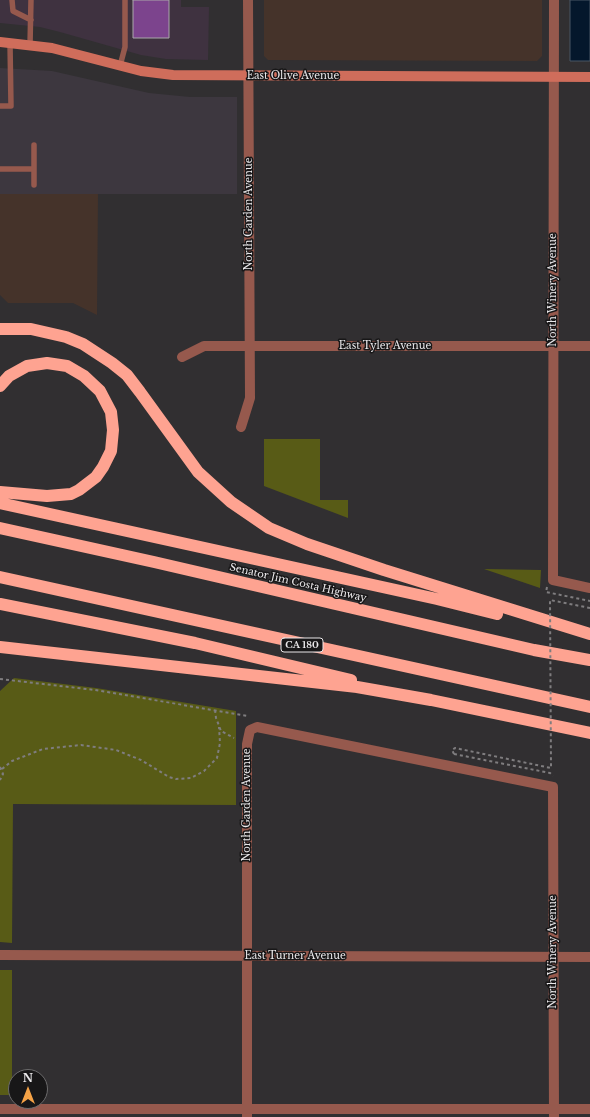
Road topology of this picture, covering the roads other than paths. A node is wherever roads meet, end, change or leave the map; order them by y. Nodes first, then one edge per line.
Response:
1 (12, 0) edge
2 (31, 0) edge
3 (125, 0) edge
4 (248, 0) edge
5 (554, 0) edge
6 (31, 20) junction
7 (0, 42) edge
8 (10, 42) junction
9 (30, 44) junction
10 (120, 66) junction
11 (248, 76) junction
12 (554, 77) junction
13 (590, 77) edge
14 (0, 106) edge
15 (34, 146) dead end
16 (0, 169) edge
17 (33, 169) junction
18 (34, 185) dead end
19 (0, 329) edge
20 (250, 346) junction
21 (590, 346) edge
22 (552, 347) junction
23 (182, 357) dead end
24 (0, 386) edge
25 (241, 427) dead end
26 (0, 492) edge
27 (0, 503) edge
28 (0, 528) edge
29 (0, 577) edge
30 (590, 588) edge
31 (0, 604) edge
32 (588, 634) edge
33 (0, 647) edge
34 (590, 660) edge
35 (431, 700) junction
36 (590, 708) edge
37 (590, 733) edge
38 (553, 787) joint
39 (0, 955) edge
40 (247, 956) junction
41 (553, 957) junction
42 (590, 957) edge
43 (0, 1108) edge
44 (590, 1109) edge
45 (247, 1113) edge
46 (554, 1113) edge

1 - 6 lane
2 - 6 lane
3 - 10 lane
4 - 11 street, North Garden Avenue
5 - 12 street, North Winery Avenue
6 - 9 lane
7 - 8 main road, East Olive Avenue
8 - 9 main road, East Olive Avenue
8 - 14 lane
9 - 10 main road, East Olive Avenue
10 - 11 main road, East Olive Avenue
11 - 12 main road, East Olive Avenue
11 - 20 street, North Garden Avenue
12 - 13 main road, East Olive Avenue
12 - 22 street, North Winery Avenue
15 - 17 lane
16 - 17 lane
17 - 18 lane
19 - 32 highway
20 - 22 street, East Tyler Avenue
20 - 23 street, East Tyler Avenue
20 - 25 street, North Garden Avenue
21 - 22 street, East Tyler Avenue
22 - 30 street, North Winery Avenue
24 - 26 highway
27 - 32 highway
28 - 34 highway, Senator Jim Costa Highway
29 - 36 highway, CA 180
31 - 35 highway
33 - 35 highway
35 - 37 highway
38 - 40 street, North Garden Avenue
38 - 41 street, North Winery Avenue
39 - 40 street, East Turner Avenue
40 - 41 street, East Turner Avenue
40 - 45 street, North Garden Avenue
41 - 42 street, East Turner Avenue
41 - 46 street, North Winery Avenue
43 - 45 street
44 - 46 street
45 - 46 street

